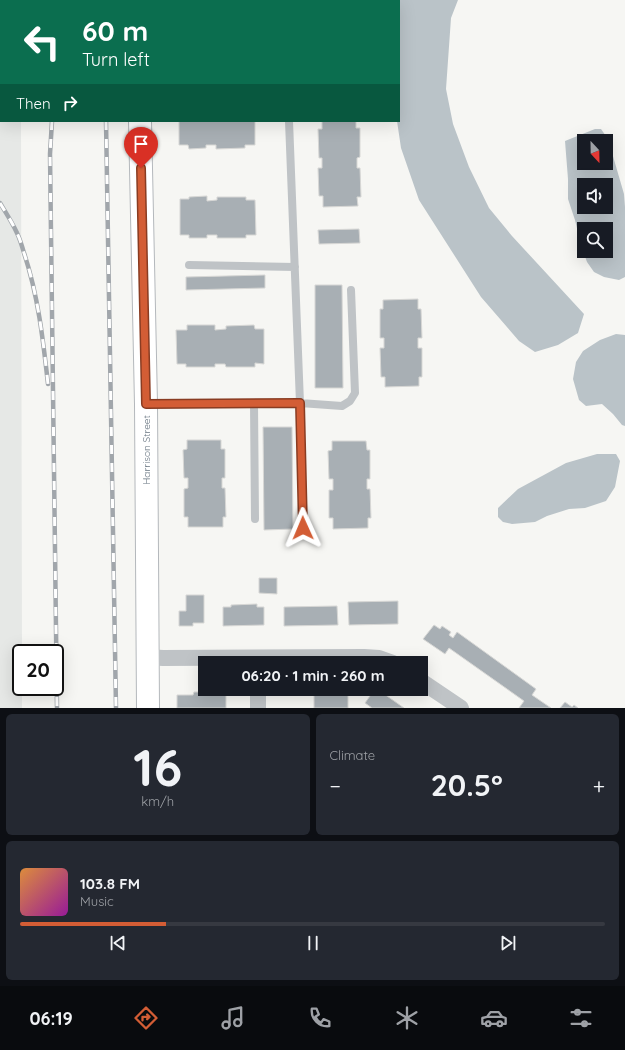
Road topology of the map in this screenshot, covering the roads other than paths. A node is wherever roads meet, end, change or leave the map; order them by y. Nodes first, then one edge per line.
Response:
1 (140, 122) edge
2 (289, 122) edge
3 (189, 265) dead end
4 (294, 267) junction
5 (351, 290) dead end
6 (254, 403) junction
7 (300, 403) junction
8 (146, 404) junction
9 (255, 519) dead end
10 (303, 528) dead end
11 (147, 657) junction
12 (198, 659) edge
13 (428, 686) edge
14 (258, 696) edge
15 (148, 708) edge
16 (258, 708) edge
17 (461, 708) edge

1 - 8 main road, Harrison Street
2 - 4 lane
3 - 4 lane
4 - 7 lane
5 - 7 lane
6 - 7 lane
6 - 8 lane
6 - 9 lane
7 - 10 lane
8 - 11 main road, Harrison Street
11 - 12 street
11 - 15 main road, Harrison Street
13 - 17 street
14 - 16 street

